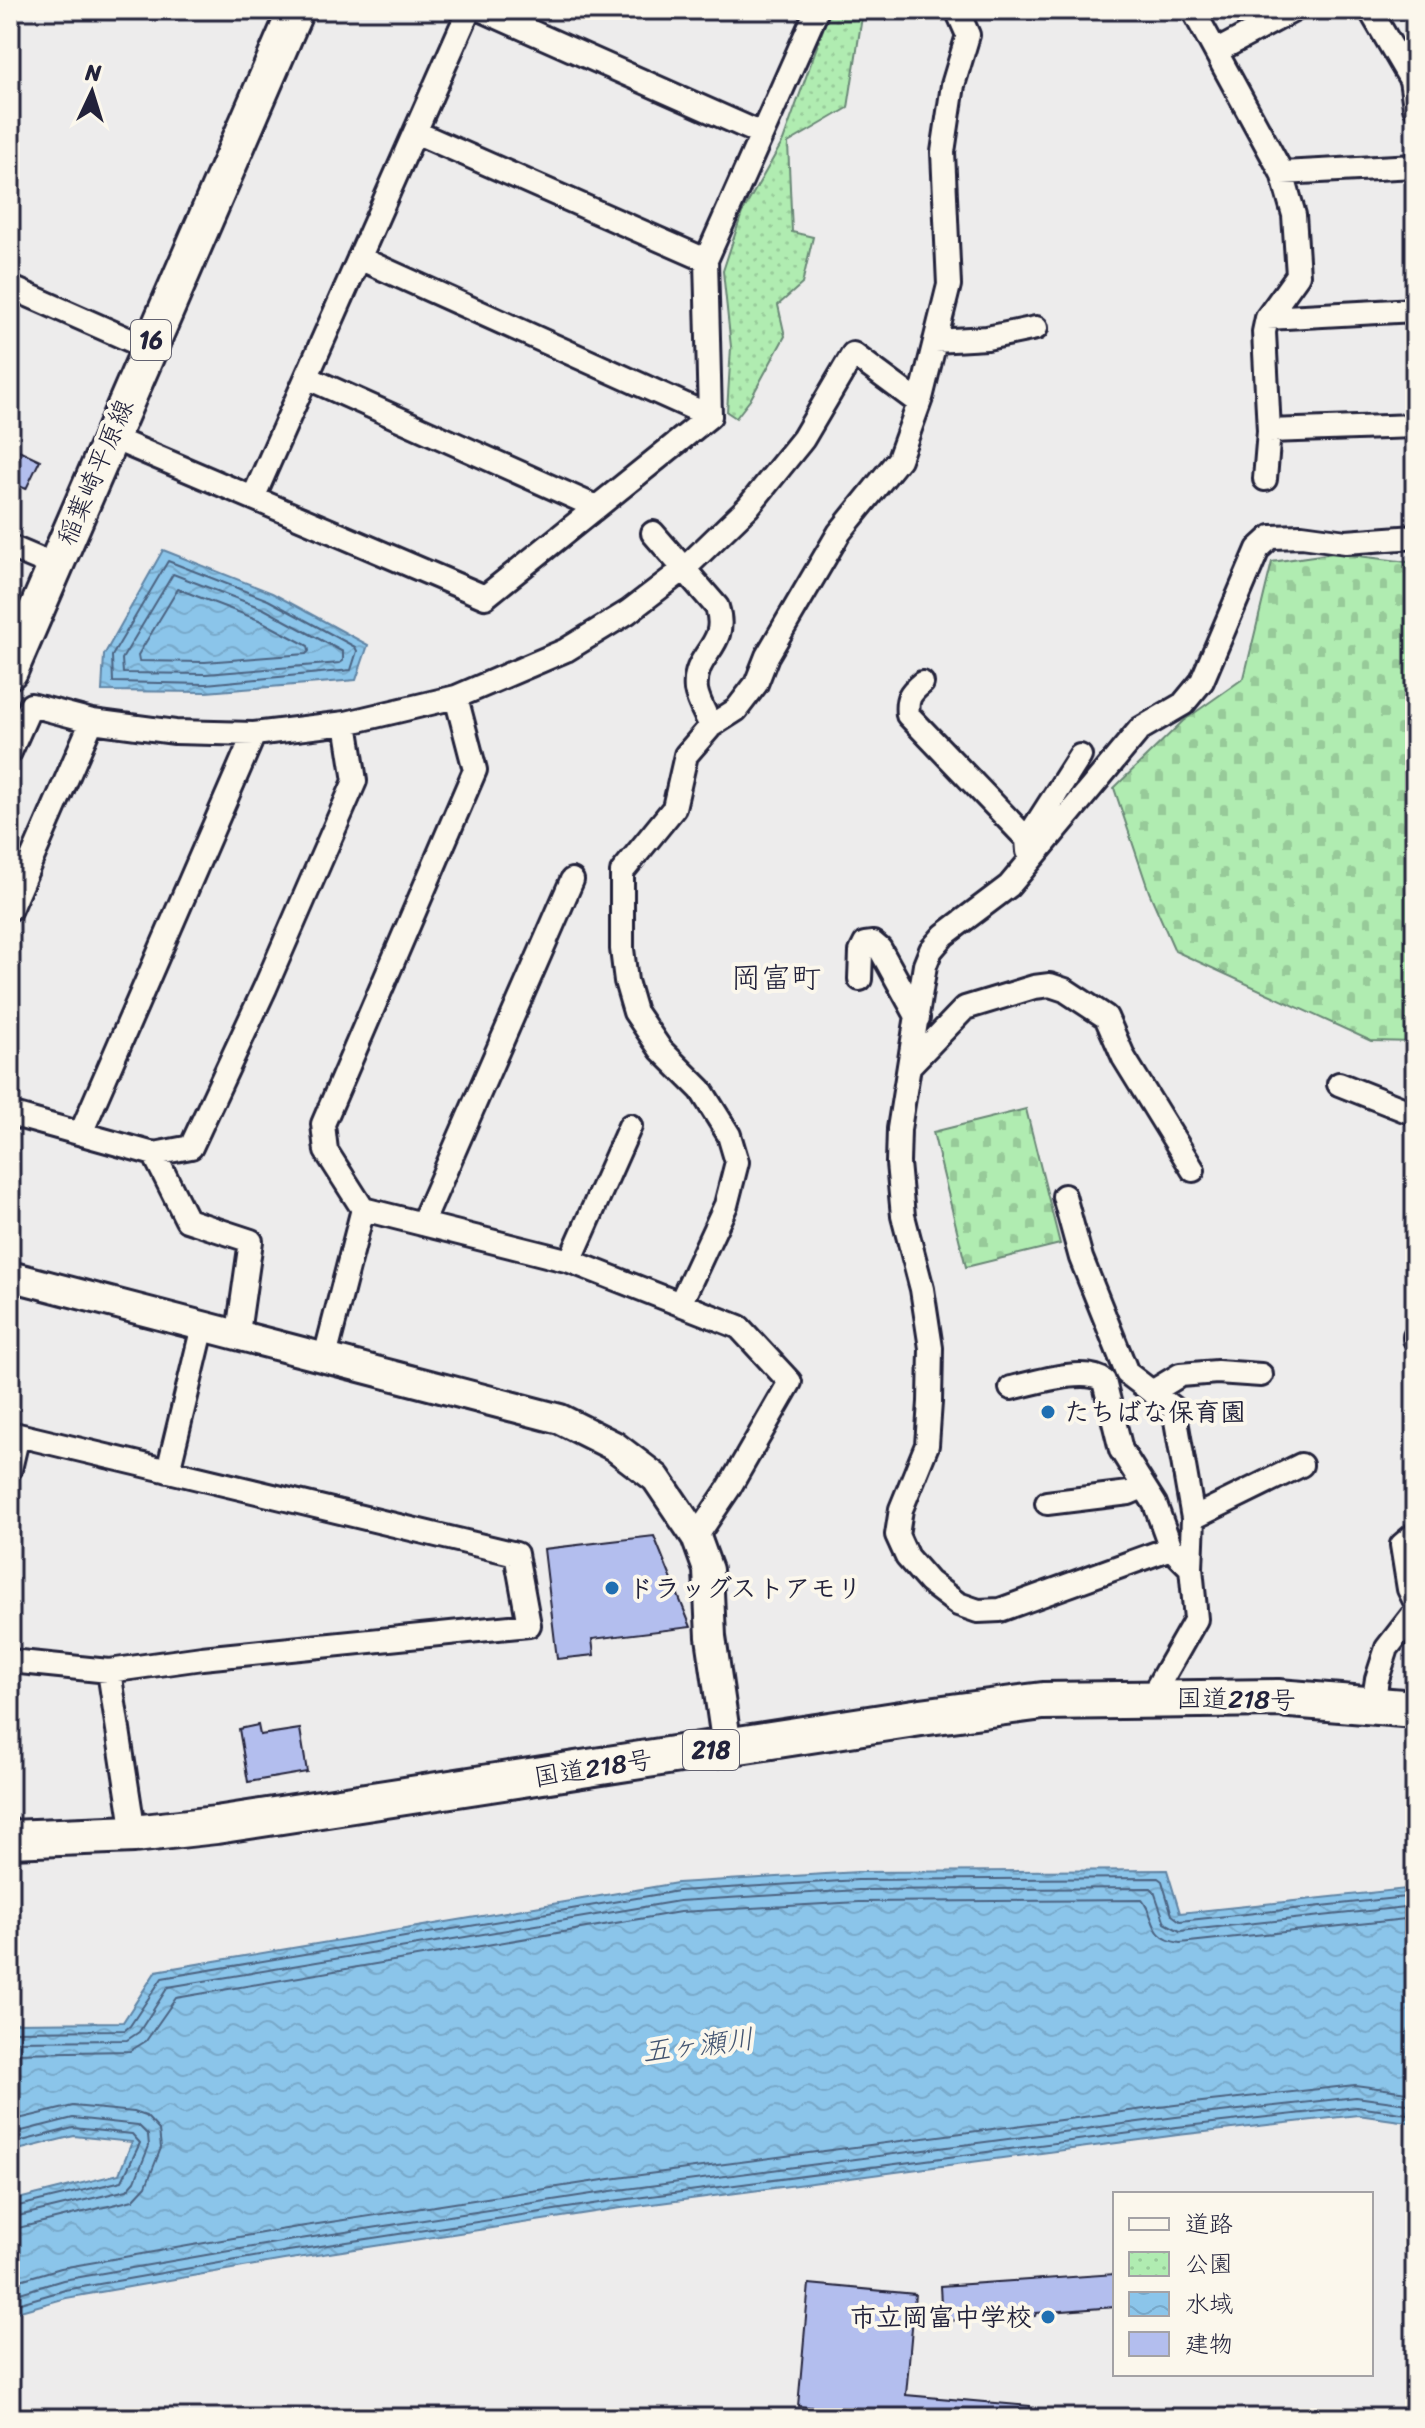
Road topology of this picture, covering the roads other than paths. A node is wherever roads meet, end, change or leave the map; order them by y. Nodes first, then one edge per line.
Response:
1 (296, 10) edge
2 (469, 10) edge
3 (482, 10) edge
4 (817, 10) edge
5 (957, 10) edge
6 (1193, 10) edge
7 (1294, 10) edge
8 (1370, 10) edge
9 (1217, 51) junction
10 (1415, 107) edge
11 (415, 132) junction
12 (762, 134) junction
13 (1415, 166) edge
14 (1282, 173) junction
15 (359, 258) junction
16 (706, 260) junction
17 (10, 287) edge
18 (1415, 310) edge
19 (1267, 318) junction
20 (1036, 328) dead end
21 (935, 341) junction
22 (148, 348) junction
23 (308, 378) junction
24 (919, 403) junction
25 (710, 416) junction
26 (1415, 426) edge
27 (1269, 431) junction
28 (110, 437) junction
29 (1265, 479) dead end
30 (253, 498) junction
31 (596, 507) junction
32 (653, 533) dead end
33 (1415, 537) edge
34 (10, 547) edge
35 (55, 566) junction
36 (684, 569) junction
37 (922, 683) dead end
38 (20, 692) edge
39 (456, 697) junction
40 (92, 721) junction
41 (346, 723) junction
42 (711, 726) junction
43 (254, 734) junction
44 (10, 752) edge
45 (1080, 756) dead end
46 (1027, 839) junction
47 (1029, 862) junction
48 (572, 880) dead end
49 (10, 909) edge
50 (860, 979) dead end
51 (918, 1018) junction
52 (910, 1065) junction
53 (1339, 1084) dead end
54 (10, 1114) edge
55 (1415, 1114) edge
56 (630, 1126) dead end
57 (81, 1133) junction
58 (154, 1154) junction
59 (1193, 1170) dead end
60 (1064, 1196) dead end
61 (363, 1209) junction
62 (422, 1224) junction
63 (570, 1261) junction
64 (10, 1276) edge
65 (680, 1304) junction
66 (203, 1326) junction
67 (238, 1333) junction
68 (325, 1357) junction
69 (1261, 1375) dead end
70 (1011, 1388) dead end
71 (1152, 1392) junction
72 (14, 1434) edge
73 (1301, 1465) dead end
74 (10, 1469) edge
75 (168, 1471) junction
76 (1143, 1487) junction
77 (1047, 1503) dead end
78 (1193, 1518) junction
79 (1415, 1534) edge
80 (696, 1537) junction
81 (1171, 1548) junction
82 (1191, 1568) junction
83 (1415, 1601) edge
84 (1415, 1612) edge
85 (10, 1661) edge
86 (109, 1671) junction
87 (1151, 1698) junction
88 (1373, 1705) junction
89 (1415, 1709) edge
90 (727, 1747) junction
91 (134, 1834) junction
92 (10, 1839) edge

1 - 22 main road, 稲葉崎平原線 / 16
2 - 11 street
3 - 12 street
4 - 12 street
5 - 21 street
6 - 9 street
7 - 9 street
8 - 10 street
9 - 14 street
11 - 15 street
11 - 16 street
12 - 16 street
13 - 14 street
14 - 19 street
15 - 23 street
15 - 25 street
16 - 25 street
17 - 22 street
18 - 19 street
19 - 27 street
20 - 21 street
21 - 24 street
22 - 28 main road, 稲葉崎平原線 / 16
23 - 30 street
23 - 31 street
24 - 36 street
24 - 42 street
25 - 31 street
26 - 27 street
27 - 29 street
28 - 30 street
28 - 35 main road, 稲葉崎平原線 / 16
30 - 31 street
32 - 36 street
33 - 47 street
34 - 35 street
35 - 38 main road, 稲葉崎平原線 / 16
36 - 39 street
36 - 42 street
37 - 46 street
38 - 40 street
38 - 44 street
39 - 41 street
39 - 61 street
40 - 43 street
40 - 49 street
41 - 43 street
41 - 58 street
42 - 65 street
43 - 57 street
45 - 46 street
46 - 47 street
47 - 51 street
48 - 62 street
50 - 51 street
51 - 52 street
52 - 59 street
52 - 81 street
53 - 55 street
54 - 57 street
56 - 63 street
57 - 58 street
58 - 67 street
60 - 71 street
61 - 62 street
61 - 68 street
62 - 63 street
63 - 65 street
64 - 66 street
65 - 80 street
66 - 67 street
66 - 75 street
67 - 68 street
68 - 80 street
69 - 71 street
70 - 76 street
71 - 78 street
72 - 74 street
72 - 75 street
73 - 78 street
75 - 86 street
76 - 77 street
76 - 81 street
78 - 82 street
79 - 83 street
80 - 90 street
81 - 82 street
82 - 87 street
84 - 88 street
85 - 86 street
86 - 91 street
87 - 88 highway, 国道218号 / 218
87 - 90 highway, 国道218号 / 218
88 - 89 highway, 国道218号 / 218
90 - 91 highway, 国道218号 / 218
91 - 92 highway, 国道218号 / 218

